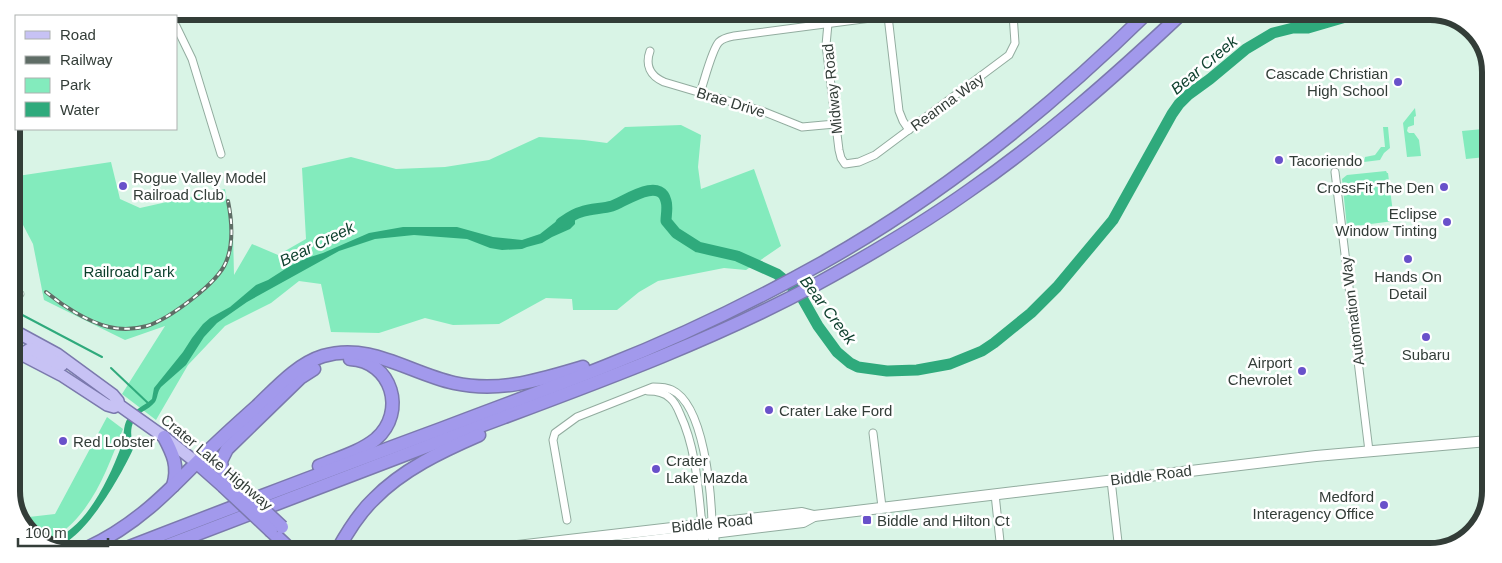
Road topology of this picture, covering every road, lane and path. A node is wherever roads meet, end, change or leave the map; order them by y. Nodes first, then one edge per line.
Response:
1 (828, 20) edge
2 (858, 20) edge
3 (888, 20) edge
4 (1013, 20) edge
5 (1140, 20) edge
6 (1175, 20) edge
7 (828, 24) junction
8 (178, 30) edge
9 (650, 51) dead end
10 (700, 93) junction
11 (835, 124) junction
12 (909, 130) junction
13 (221, 154) dead end
14 (845, 164) joint
15 (1335, 172) dead end
16 (20, 334) edge
17 (22, 354) joint
18 (622, 360) junction
19 (78, 370) junction
20 (646, 391) junction
21 (117, 404) junction
22 (512, 414) junction
23 (873, 433) dead end
24 (164, 437) junction
25 (1482, 442) edge
26 (1369, 451) junction
27 (197, 463) junction
28 (1112, 480) junction
29 (228, 484) junction
30 (174, 486) junction
31 (270, 493) junction
32 (994, 494) junction
33 (882, 508) junction
34 (567, 520) dead end
35 (226, 523) junction
36 (277, 529) junction
37 (707, 529) junction
38 (97, 543) edge
39 (140, 543) edge
40 (174, 543) edge
41 (194, 543) edge
42 (278, 543) edge
43 (287, 543) edge
44 (342, 543) edge
45 (562, 543) edge
46 (619, 543) edge
47 (705, 543) edge
48 (712, 543) edge
49 (1000, 543) edge
50 (1118, 543) edge

1 - 7 street, Midway Road
2 - 7 street
3 - 12 street
4 - 12 street, Reanna Way
5 - 18 highway
6 - 22 highway
7 - 10 street
7 - 11 street, Midway Road
8 - 13 street
9 - 10 street, Brae Drive
10 - 11 street, Brae Drive
11 - 14 street, Midway Road
12 - 14 street, Reanna Way
15 - 26 street, Automation Way
16 - 19 main road, Crater Lake Highway
17 - 19 main road
17 - 21 main road, Crater Lake Highway
18 - 27 highway
18 - 31 highway
19 - 21 main road, Crater Lake Highway
20 - 34 street
20 - 37 street
20 - 37 street
21 - 24 main road, Crater Lake Highway
22 - 35 highway
22 - 44 highway
23 - 33 street
24 - 27 main road, Crater Lake Highway
24 - 30 highway
25 - 26 main road, Biddle Road
26 - 28 main road, Biddle Road
27 - 29 highway, Crater Lake Highway
27 - 30 highway
28 - 32 main road, Biddle Road
28 - 50 street
29 - 31 highway
29 - 36 highway, Crater Lake Highway, bridge
30 - 38 highway
31 - 39 highway
32 - 33 main road, Biddle Road
32 - 49 street
33 - 37 main road, Biddle Road
35 - 40 highway
35 - 41 highway
36 - 42 highway
36 - 43 highway, Crater Lake Highway
37 - 45 main road, Biddle Road
37 - 46 main road, Biddle Road
37 - 47 main road
37 - 48 main road

